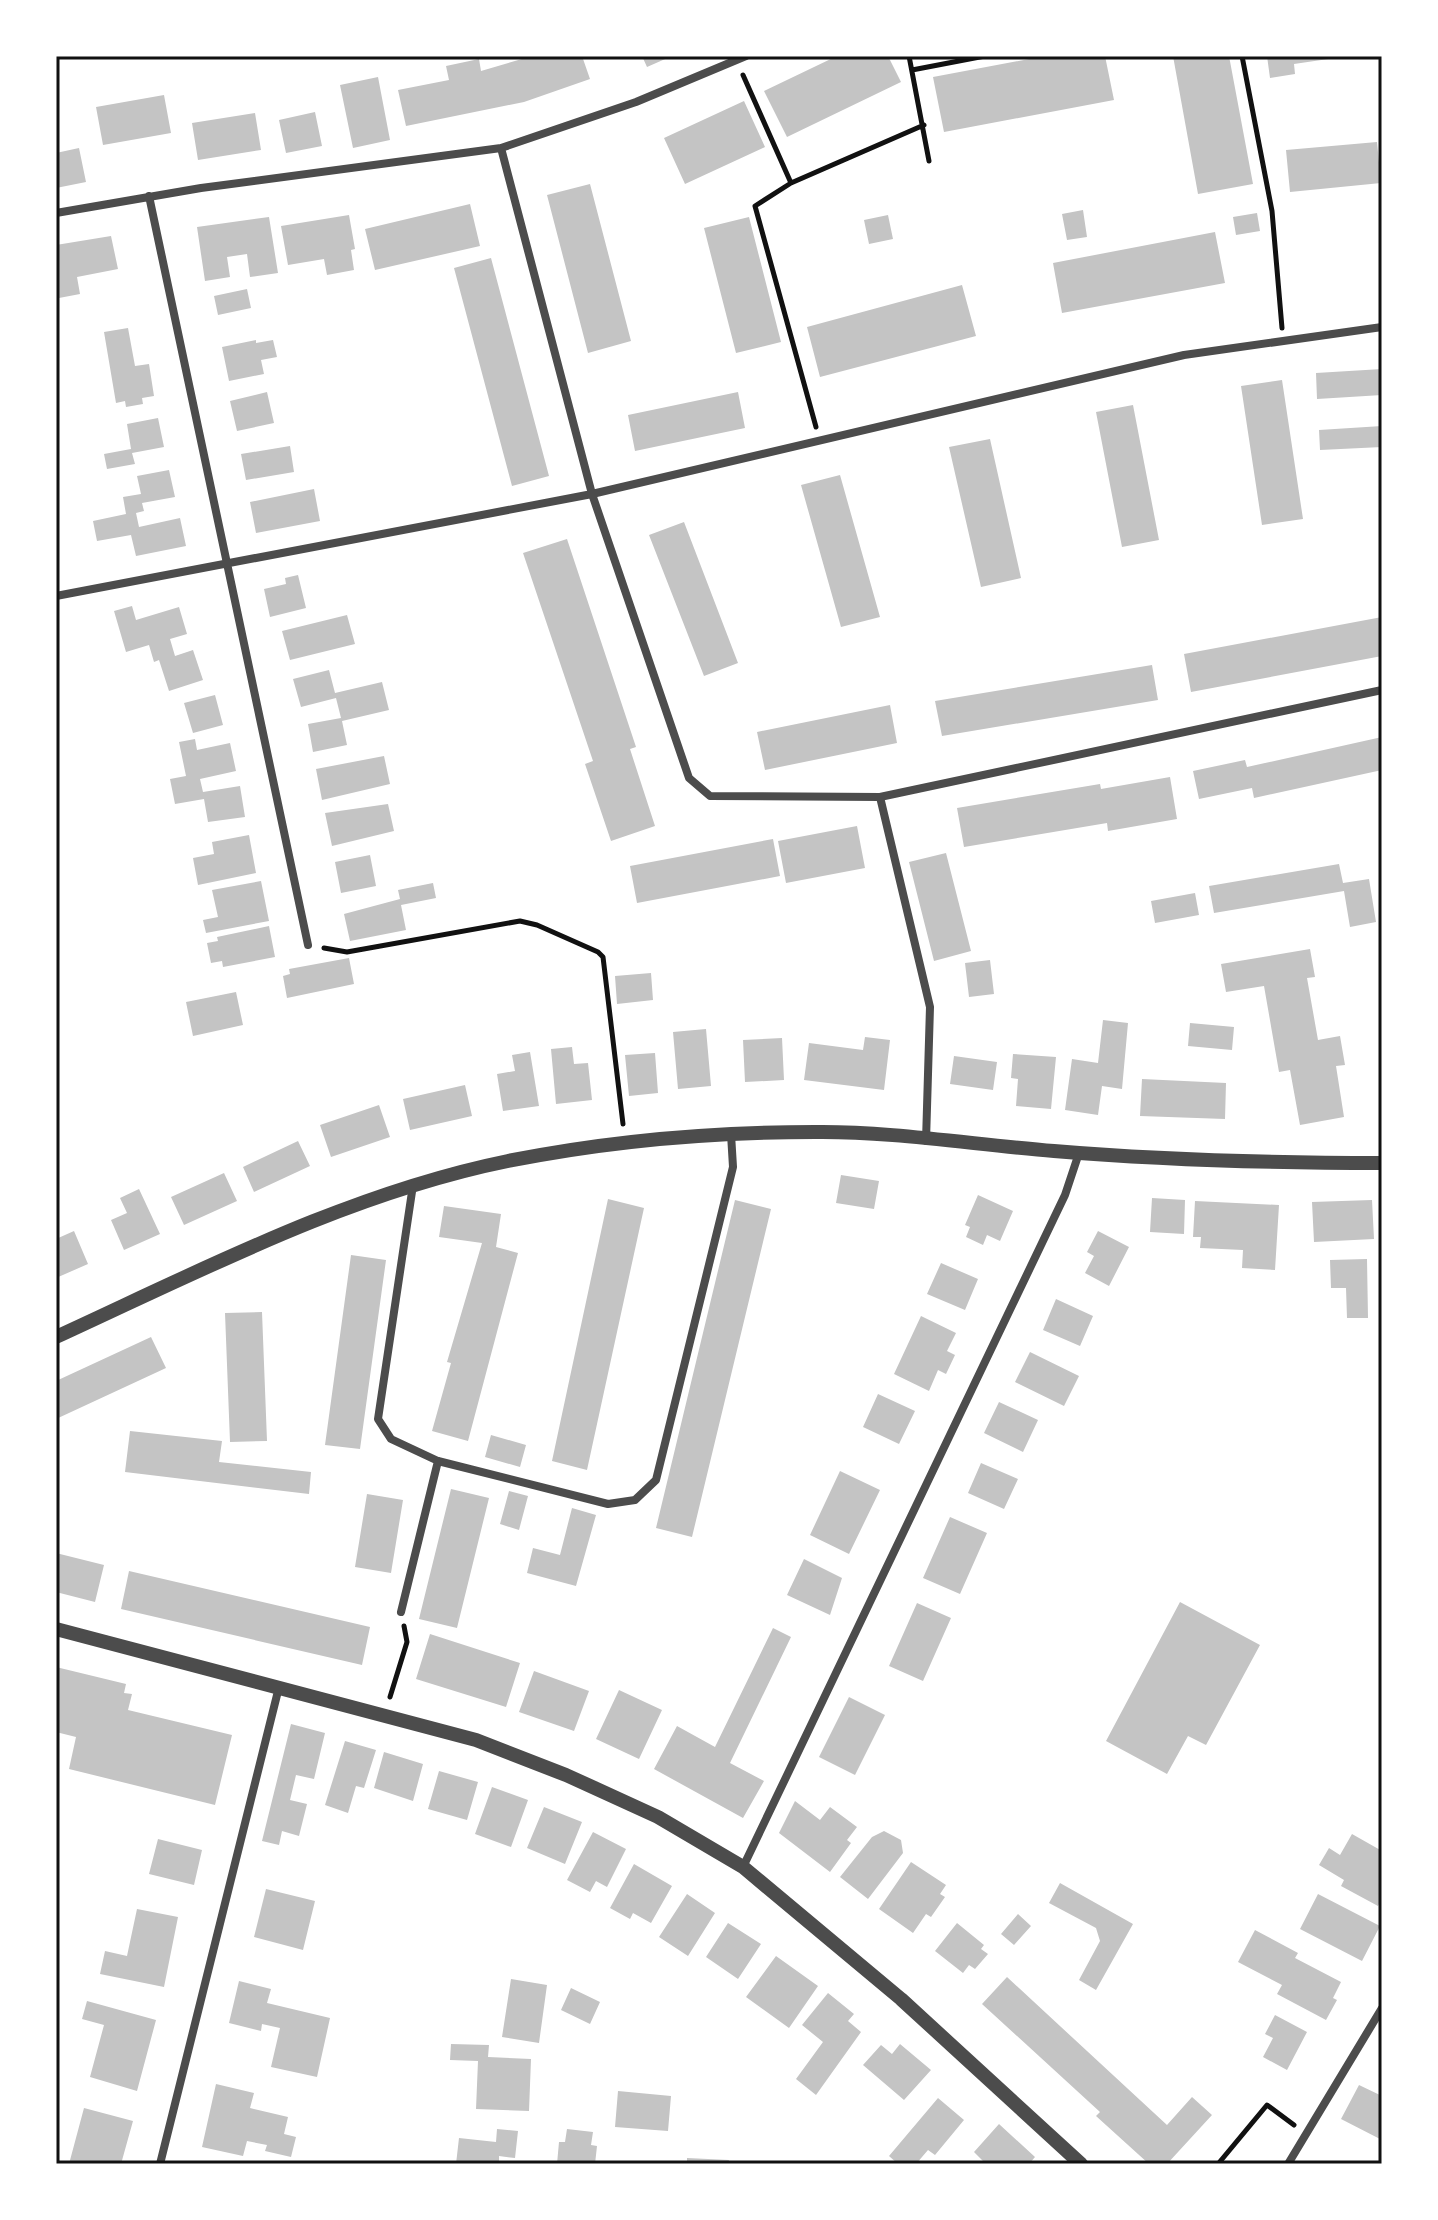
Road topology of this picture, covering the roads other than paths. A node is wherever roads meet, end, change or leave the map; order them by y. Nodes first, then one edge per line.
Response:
1 (746, 56) edge
2 (501, 148) junction
3 (149, 196) junction
4 (56, 213) edge
5 (1382, 327) edge
6 (592, 494) junction
7 (228, 564) junction
8 (56, 596) edge
9 (1382, 690) edge
10 (880, 797) junction
11 (308, 945) road end
12 (731, 1134) junction
13 (926, 1141) junction
14 (1079, 1153) junction
15 (1382, 1163) edge
16 (413, 1184) junction
17 (56, 1337) edge
18 (438, 1461) junction
19 (401, 1612) road end
20 (56, 1629) edge
21 (280, 1686) junction
22 (743, 1867) junction
23 (1382, 2008) edge
24 (160, 2164) edge
25 (1081, 2164) edge
26 (1288, 2164) edge

1 - 2 street
2 - 3 street
2 - 6 street
3 - 4 street
3 - 7 street
5 - 6 street
6 - 7 street
6 - 10 street
7 - 8 street
7 - 11 street
9 - 10 street
10 - 13 street
12 - 13 street
12 - 16 street
12 - 18 street
13 - 14 street
14 - 15 street
14 - 22 street
16 - 17 street
16 - 18 street
18 - 19 street
20 - 21 street
21 - 22 street
21 - 24 street
22 - 25 street
23 - 26 street

